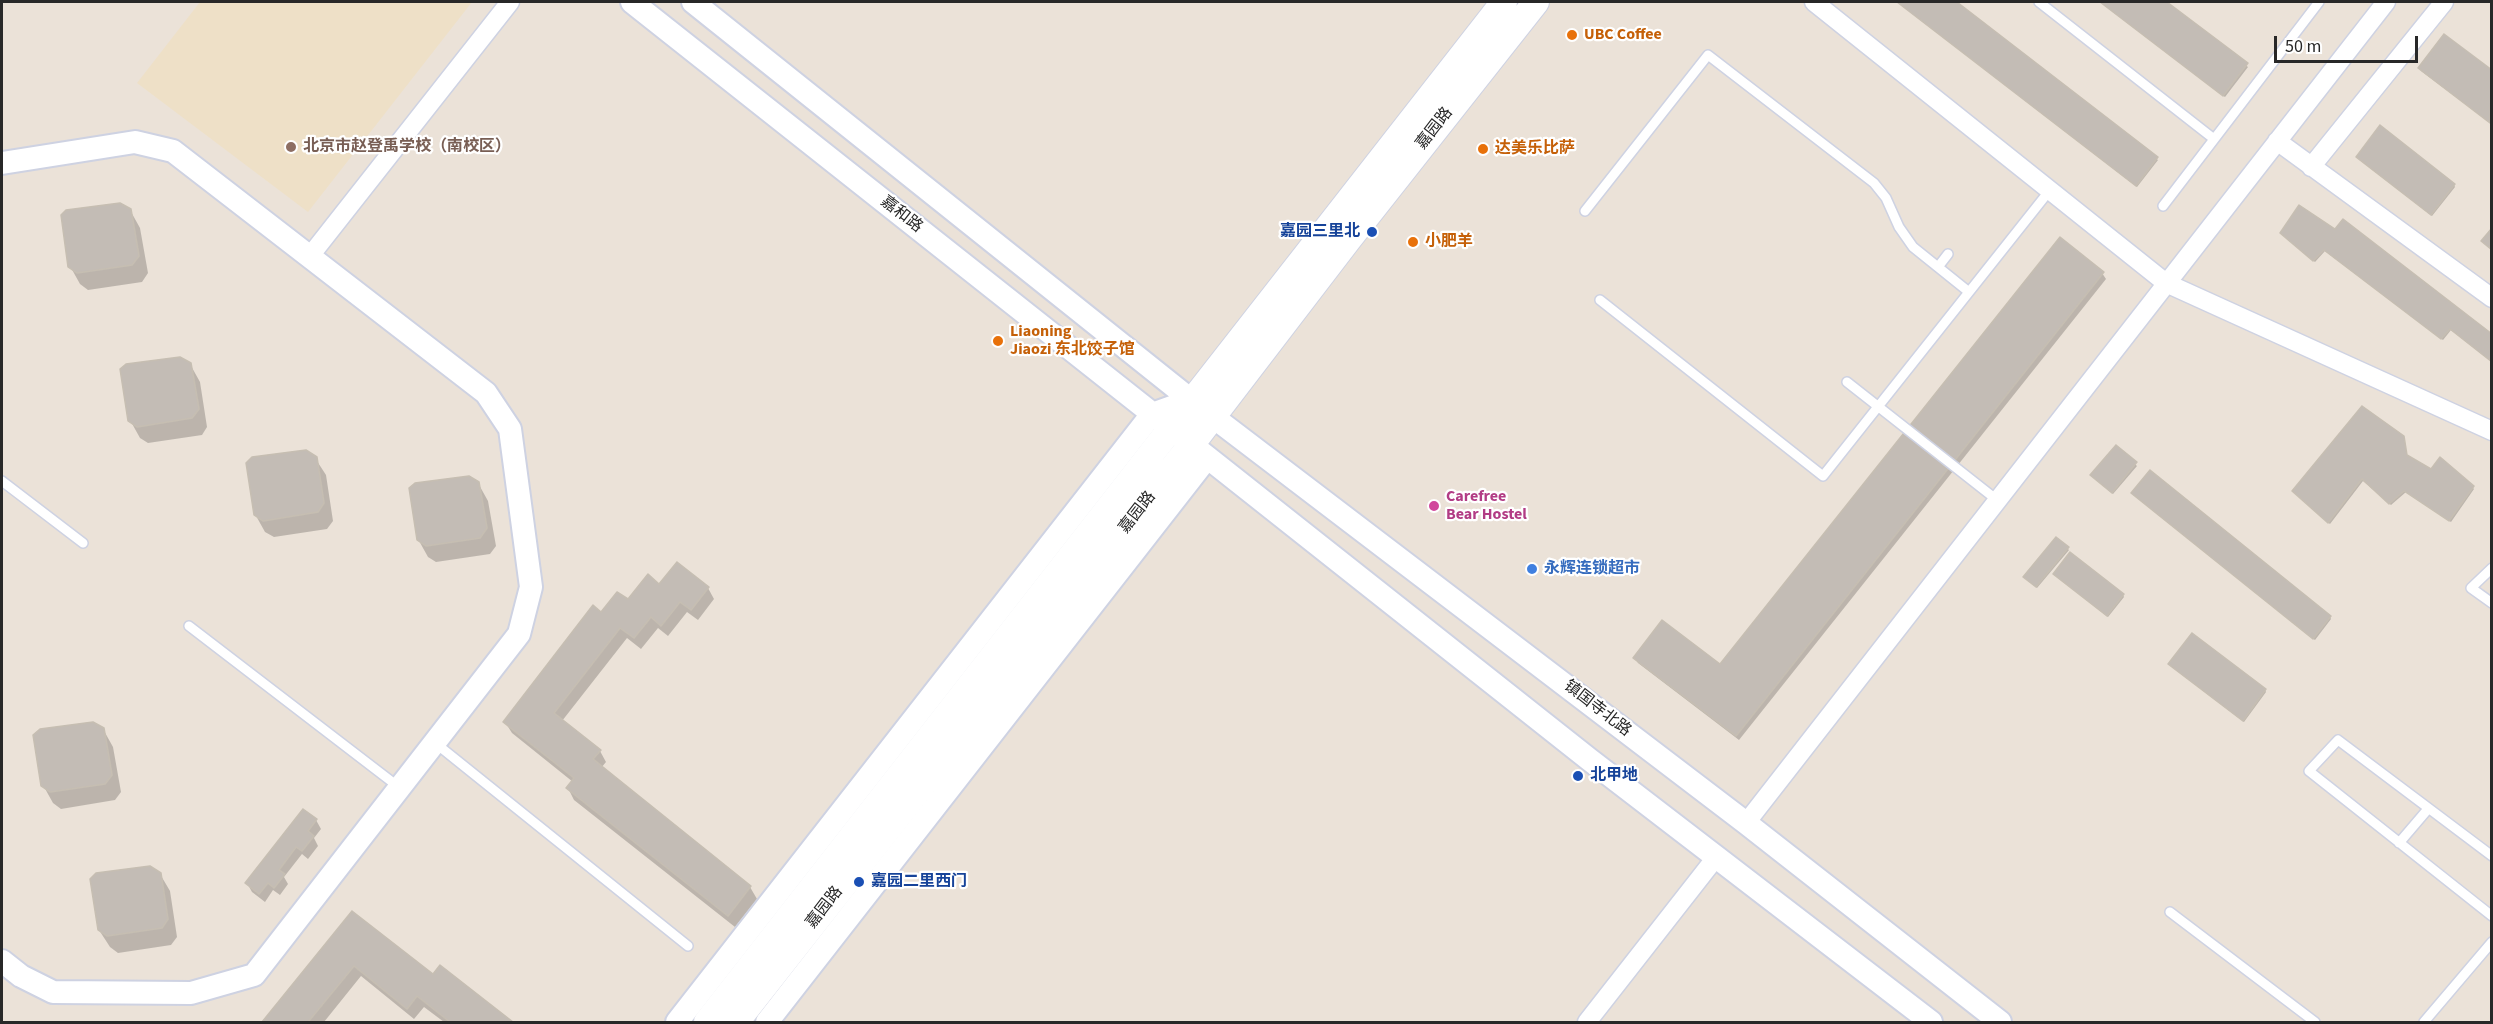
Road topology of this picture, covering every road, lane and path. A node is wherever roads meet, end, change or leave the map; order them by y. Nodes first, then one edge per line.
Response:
1 (510, 2) edge
2 (632, 2) edge
3 (693, 2) edge
4 (1504, 2) edge
5 (1536, 2) edge
6 (2039, 2) edge
7 (2319, 2) edge
8 (2386, 2) edge
9 (2444, 2) edge
10 (1822, 4) edge
11 (2214, 139) junction
12 (2277, 141) junction
13 (2, 163) edge
14 (2311, 167) junction
15 (2050, 190) junction
16 (2163, 207) dead end
17 (1585, 211) dead end
18 (1948, 254) dead end
19 (310, 256) junction
20 (1938, 267) junction
21 (2166, 283) junction
22 (1968, 292) junction
23 (2492, 298) edge
24 (1600, 300) dead end
25 (1847, 382) dead end
26 (1191, 400) junction
27 (1877, 406) junction
28 (1213, 417) junction
29 (1161, 421) junction
30 (2492, 431) edge
31 (1199, 452) junction
32 (2, 481) edge
33 (1996, 500) junction
34 (83, 543) dead end
35 (2492, 568) edge
36 (2492, 603) edge
37 (189, 626) dead end
38 (434, 742) junction
39 (400, 788) junction
40 (2428, 809) junction
41 (1746, 823) junction
42 (2399, 843) junction
43 (1717, 856) junction
44 (2492, 856) edge
45 (2170, 912) dead end
46 (2492, 916) edge
47 (2492, 942) edge
48 (688, 946) dead end
49 (2, 961) edge
50 (677, 1023) edge
51 (707, 1023) edge
52 (736, 1023) edge
53 (767, 1023) edge
54 (1587, 1023) edge
55 (1931, 1023) edge
56 (2000, 1023) edge
57 (2315, 1023) edge
58 (2424, 1023) edge

1 - 19 street
2 - 29 street, 嘉和路
3 - 26 street
4 - 26 main road, 嘉园路
5 - 28 main road, 嘉园路
6 - 11 lane
7 - 11 lane
8 - 12 street
9 - 14 street
10 - 15 street
11 - 16 lane
12 - 14 street
12 - 21 street
13 - 19 street
14 - 23 street
15 - 21 street
15 - 22 lane
17 - 20 lane
18 - 20 lane
19 - 38 street
20 - 22 lane
21 - 30 street
21 - 33 street
22 - 27 lane
24 - 27 lane
25 - 27 lane
26 - 28 street, 镇国寺北路
26 - 29 main road, 嘉园路
27 - 33 lane
28 - 31 main road, 嘉园路
28 - 41 street, 镇国寺北路
29 - 31 street
29 - 50 street
29 - 51 main road, 嘉园路
31 - 43 street
31 - 52 main road, 嘉园路
31 - 53 street
32 - 34 lane
33 - 41 street
35 - 36 lane
37 - 39 lane
38 - 39 street
38 - 48 lane
39 - 49 street
40 - 42 lane
40 - 42 lane
40 - 44 lane
41 - 56 street, 镇国寺北路
42 - 46 lane
43 - 54 street
43 - 55 street
45 - 57 lane
47 - 58 lane

